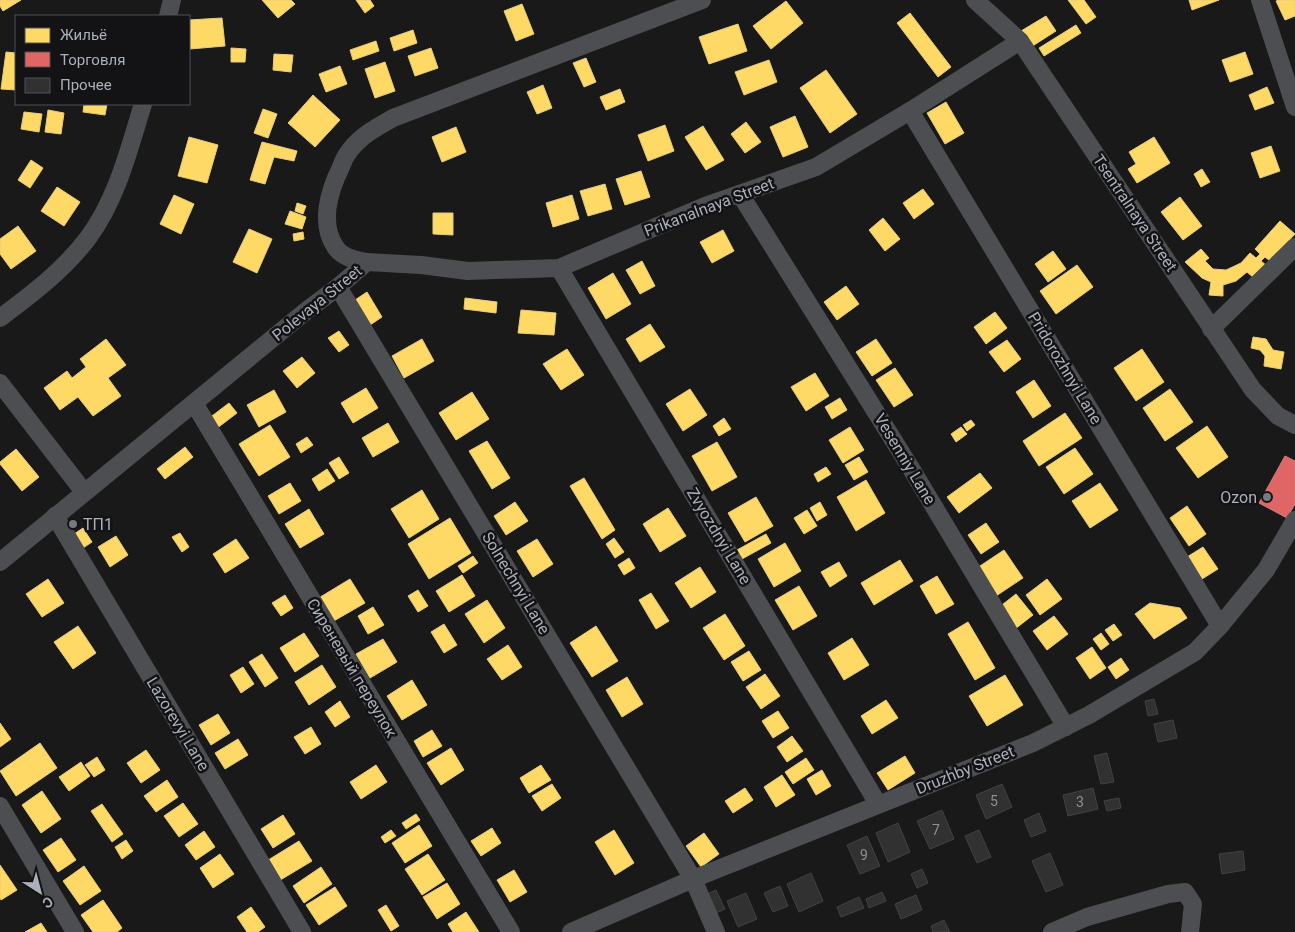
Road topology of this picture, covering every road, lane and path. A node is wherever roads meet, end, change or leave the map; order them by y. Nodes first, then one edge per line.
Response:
1 (172, 0) edge
2 (702, 0) edge
3 (974, 0) edge
4 (1260, 0) edge
5 (168, 15) edge
6 (1020, 41) junction
7 (143, 105) edge
8 (1295, 107) edge
9 (910, 111) junction
10 (740, 194) junction
11 (1295, 247) edge
12 (367, 262) junction
13 (559, 268) junction
14 (338, 287) junction
15 (0, 318) edge
16 (1211, 329) junction
17 (0, 383) edge
18 (194, 403) junction
19 (1295, 426) edge
20 (84, 492) junction
21 (54, 516) junction
22 (1295, 520) edge
23 (0, 562) edge
24 (1220, 626) junction
25 (1066, 727) junction
26 (878, 804) junction
27 (0, 806) edge
28 (693, 879) junction
29 (75, 932) edge
30 (302, 932) edge
31 (511, 932) edge
32 (571, 932) edge
33 (716, 932) edge
34 (1052, 932) edge
35 (1190, 932) edge

1 - 5 street
2 - 12 street, Polevaya Street
3 - 6 street, Tsentralnaya Street
4 - 8 street
6 - 9 street, Prikanalnaya Street
6 - 16 street, Tsentralnaya Street
7 - 15 street
9 - 10 street, Prikanalnaya Street
9 - 24 street, Pridorozhnyi Lane
10 - 13 street, Prikanalnaya Street
10 - 25 street, Vesenniy Lane
11 - 16 street
12 - 13 street, Prikanalnaya Street
12 - 14 street, Polevaya Street
13 - 26 street, Zvyozdnyi Lane
14 - 18 street, Polevaya Street
14 - 28 street, Solnechnyi Lane
16 - 19 street, Tsentralnaya Street
17 - 20 street
18 - 20 street, Polevaya Street
18 - 31 street, Сиреневый переулок
20 - 21 street, Polevaya Street
21 - 23 street, Polevaya Street
21 - 30 street, Lazorevyi Lane
22 - 24 street, Druzhby Street
24 - 25 street, Druzhby Street
25 - 26 street, Druzhby Street
26 - 28 street, Druzhby Street
27 - 29 street
28 - 32 street, Druzhby Street
28 - 33 street, Solnechnyi Lane
34 - 35 street

